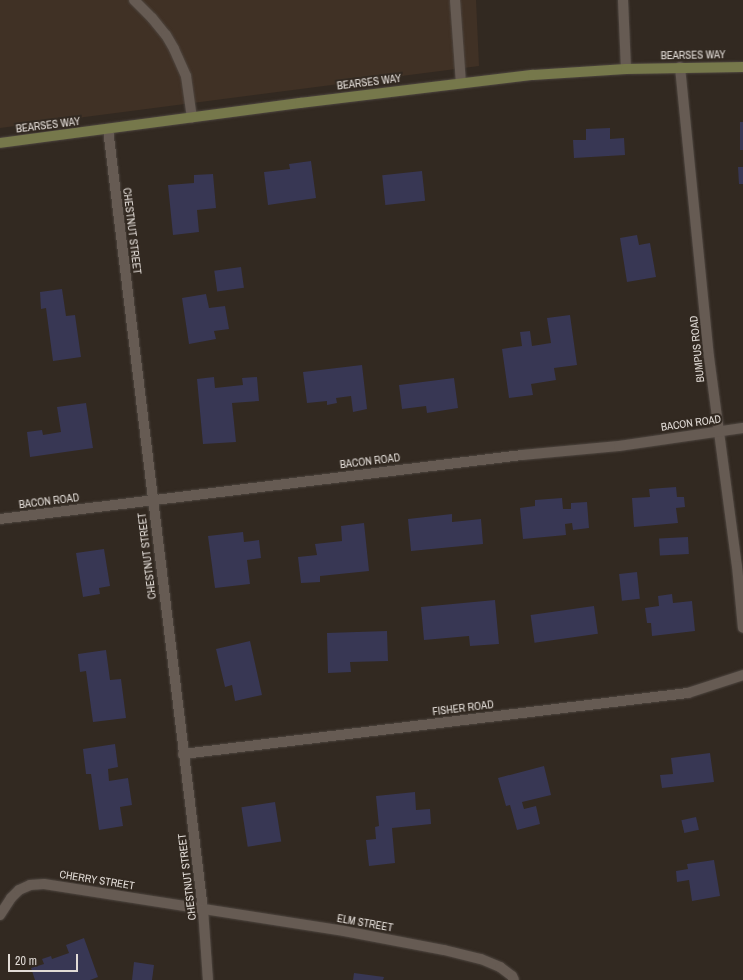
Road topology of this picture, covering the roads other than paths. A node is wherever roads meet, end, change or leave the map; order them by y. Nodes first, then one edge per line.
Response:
1 (134, 0) edge
2 (455, 0) edge
3 (623, 0) edge
4 (680, 67) junction
5 (743, 67) edge
6 (626, 69) junction
7 (460, 83) junction
8 (192, 118) junction
9 (108, 128) junction
10 (0, 143) edge
11 (743, 428) edge
12 (719, 431) junction
13 (152, 500) junction
14 (0, 519) edge
15 (743, 628) edge
16 (743, 675) edge
17 (183, 754) junction
18 (203, 909) junction
19 (0, 915) edge
20 (208, 980) edge
21 (514, 980) edge

1 - 8 street
2 - 7 street
3 - 6 street
4 - 5 main road, BEARSES WAY
4 - 6 main road, BEARSES WAY
4 - 12 street, BUMPUS ROAD
6 - 7 main road, BEARSES WAY
7 - 8 main road, BEARSES WAY
8 - 9 main road, BEARSES WAY
9 - 10 main road, BEARSES WAY
9 - 13 street, CHESTNUT STREET
11 - 12 street, BACON ROAD
12 - 13 street, BACON ROAD
12 - 15 street, BUMPUS ROAD
13 - 14 street, BACON ROAD
13 - 17 street, CHESTNUT STREET
16 - 17 street, FISHER ROAD
17 - 18 street, CHESTNUT STREET
18 - 19 street, CHERRY STREET
18 - 20 street, CHESTNUT STREET
18 - 21 street, ELM STREET

